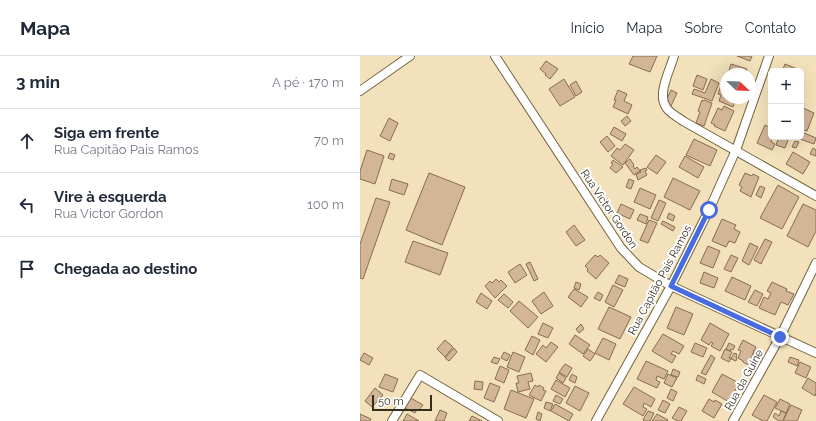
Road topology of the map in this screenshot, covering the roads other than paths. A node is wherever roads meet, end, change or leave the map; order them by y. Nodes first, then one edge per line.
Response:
1 (410, 56) edge
2 (495, 56) edge
3 (674, 56) edge
4 (769, 56) edge
5 (360, 91) edge
6 (736, 150) junction
7 (816, 196) edge
8 (816, 263) edge
9 (671, 286) junction
10 (780, 337) junction
11 (816, 353) edge
12 (392, 421) edge
13 (498, 421) edge
14 (596, 421) edge
15 (733, 421) edge

1 - 5 street
2 - 9 street, Rua Victor Gordon
3 - 6 street
4 - 6 street, Rua Capitão Pais Ramos
6 - 7 street
6 - 9 street, Rua Capitão Pais Ramos
8 - 10 street, Rua da Guine
9 - 10 street, Rua Victor Gordon
9 - 14 street, Rua Capitão Pais Ramos
10 - 11 street, Rua Victor Gordon
10 - 15 street, Rua da Guine
12 - 13 street

